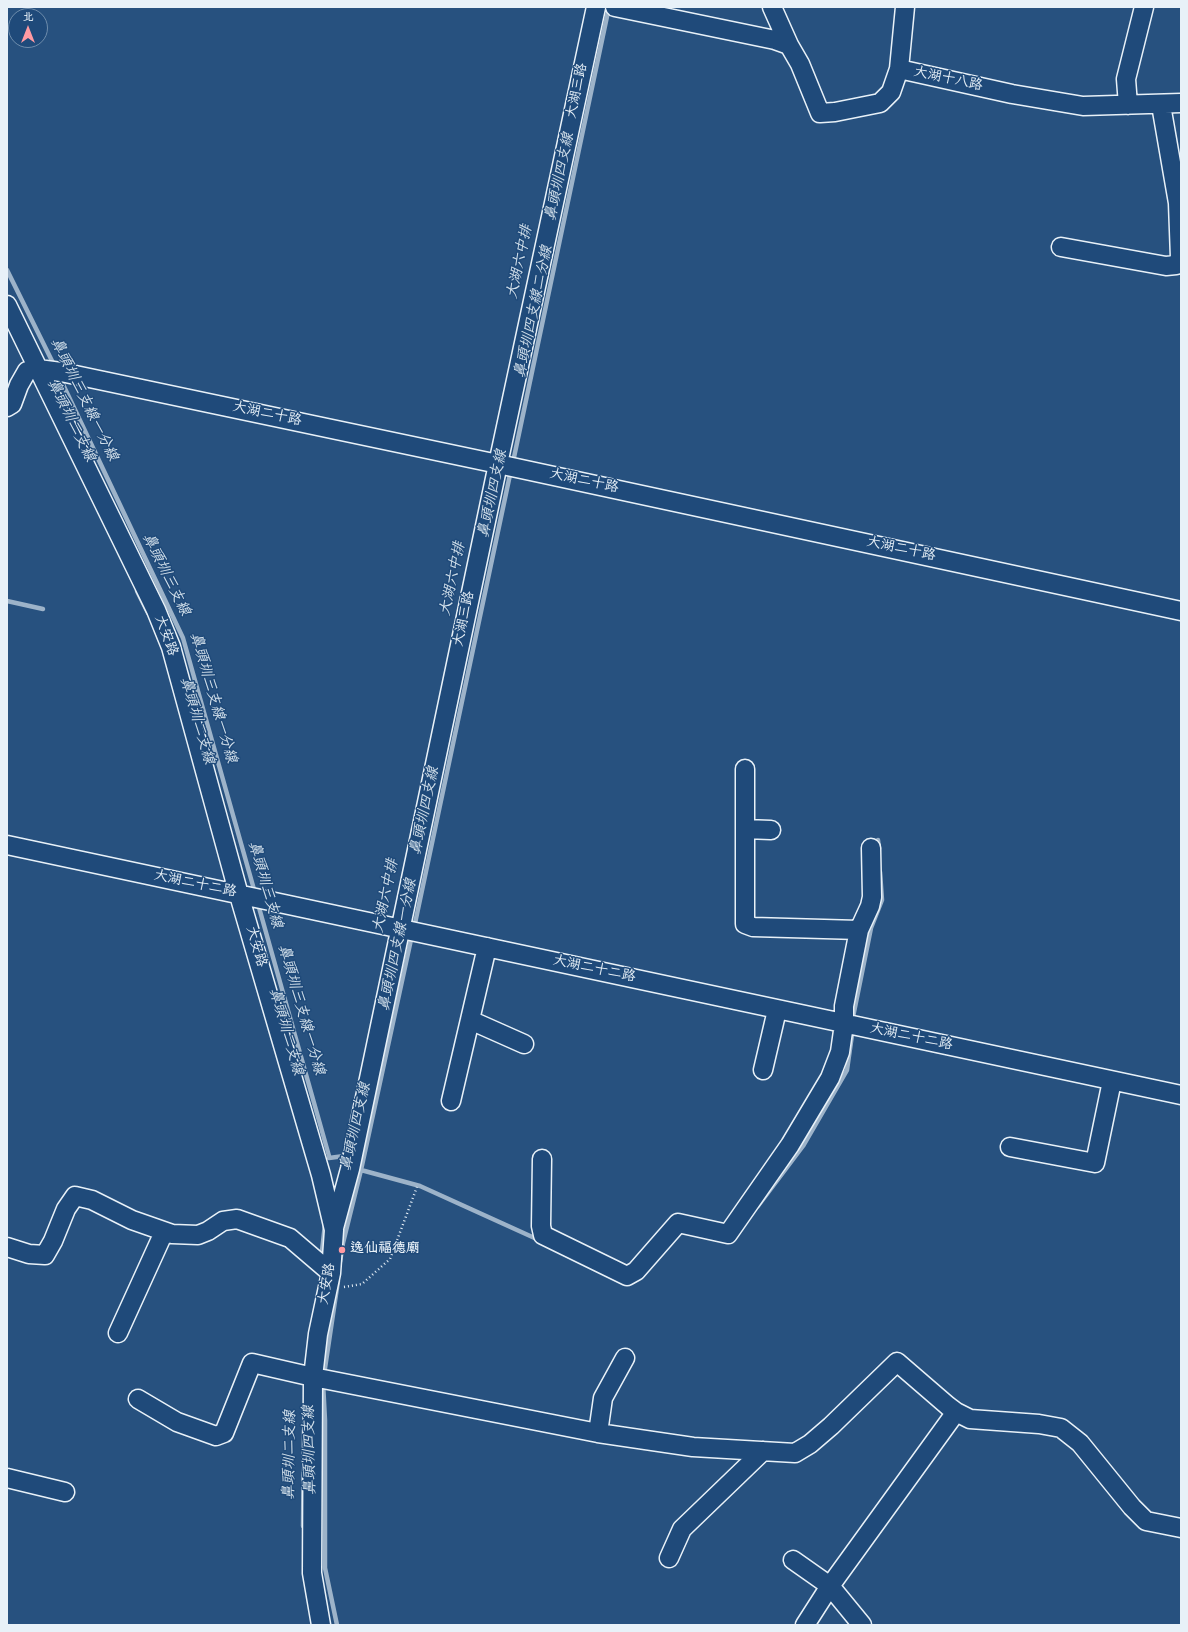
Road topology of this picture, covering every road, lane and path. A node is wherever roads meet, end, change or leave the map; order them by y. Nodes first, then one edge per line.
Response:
1 (596, 7) edge
2 (615, 7) edge
3 (772, 7) edge
4 (905, 7) edge
5 (1144, 7) edge
6 (789, 45) junction
7 (899, 69) junction
8 (1181, 103) edge
9 (1128, 104) junction
10 (1161, 104) junction
11 (1061, 247) dead end
12 (7, 305) edge
13 (38, 369) junction
14 (7, 407) edge
15 (498, 464) junction
16 (1181, 611) edge
17 (745, 769) dead end
18 (745, 829) junction
19 (771, 830) dead end
20 (7, 845) edge
21 (871, 848) dead end
22 (239, 895) junction
23 (400, 930) junction
24 (859, 930) junction
25 (487, 947) junction
26 (776, 1010) junction
27 (470, 1020) junction
28 (844, 1024) junction
29 (524, 1044) dead end
30 (763, 1070) dead end
31 (1112, 1080) junction
32 (1181, 1095) edge
33 (451, 1100) dead end
34 (1010, 1147) dead end
35 (542, 1159) dead end
36 (417, 1188) dead end
37 (334, 1230) junction
38 (164, 1232) junction
39 (7, 1247) edge
40 (330, 1281) junction
41 (118, 1333) dead end
42 (625, 1358) dead end
43 (313, 1377) junction
44 (138, 1399) dead end
45 (956, 1412) junction
46 (598, 1433) junction
47 (763, 1451) junction
48 (7, 1478) edge
49 (65, 1492) dead end
50 (1181, 1528) edge
51 (669, 1558) dead end
52 (793, 1560) dead end
53 (830, 1586) junction
54 (321, 1625) edge
55 (805, 1625) edge
56 (862, 1625) edge

1 - 15 street, 大湖三路
2 - 6 street
3 - 6 street
4 - 7 street
5 - 9 street
6 - 7 street, 大湖十八路
7 - 9 street, 大湖十八路
8 - 10 street, 大湖十八路
9 - 10 street, 大湖十八路
10 - 11 street
12 - 13 street, 大安路
13 - 14 street
13 - 15 street, 大湖二十路
13 - 22 street, 大安路
15 - 16 street, 大湖二十路
15 - 23 street, 大湖三路
17 - 18 street
18 - 19 street
18 - 24 street
20 - 22 street, 大湖二十二路
21 - 24 street
22 - 23 street, 大湖二十二路
22 - 37 street, 大安路
23 - 25 street, 大湖二十二路
23 - 37 street, 大湖三路
24 - 28 street
25 - 26 street, 大湖二十二路
25 - 27 street
26 - 28 street, 大湖二十二路
26 - 30 street
27 - 29 street
27 - 33 street
28 - 31 street, 大湖二十二路
28 - 35 street
31 - 32 street, 大湖二十二路
31 - 34 street
36 - 40 path
37 - 40 street, 大安路
38 - 39 street
38 - 40 street
38 - 41 street
40 - 43 street, 大安路
42 - 46 street
43 - 44 street
43 - 46 street
43 - 54 street, 大安路
45 - 47 street
45 - 50 street
45 - 53 street
46 - 47 street
47 - 51 street
48 - 49 street
52 - 53 street
53 - 55 street
53 - 56 street

